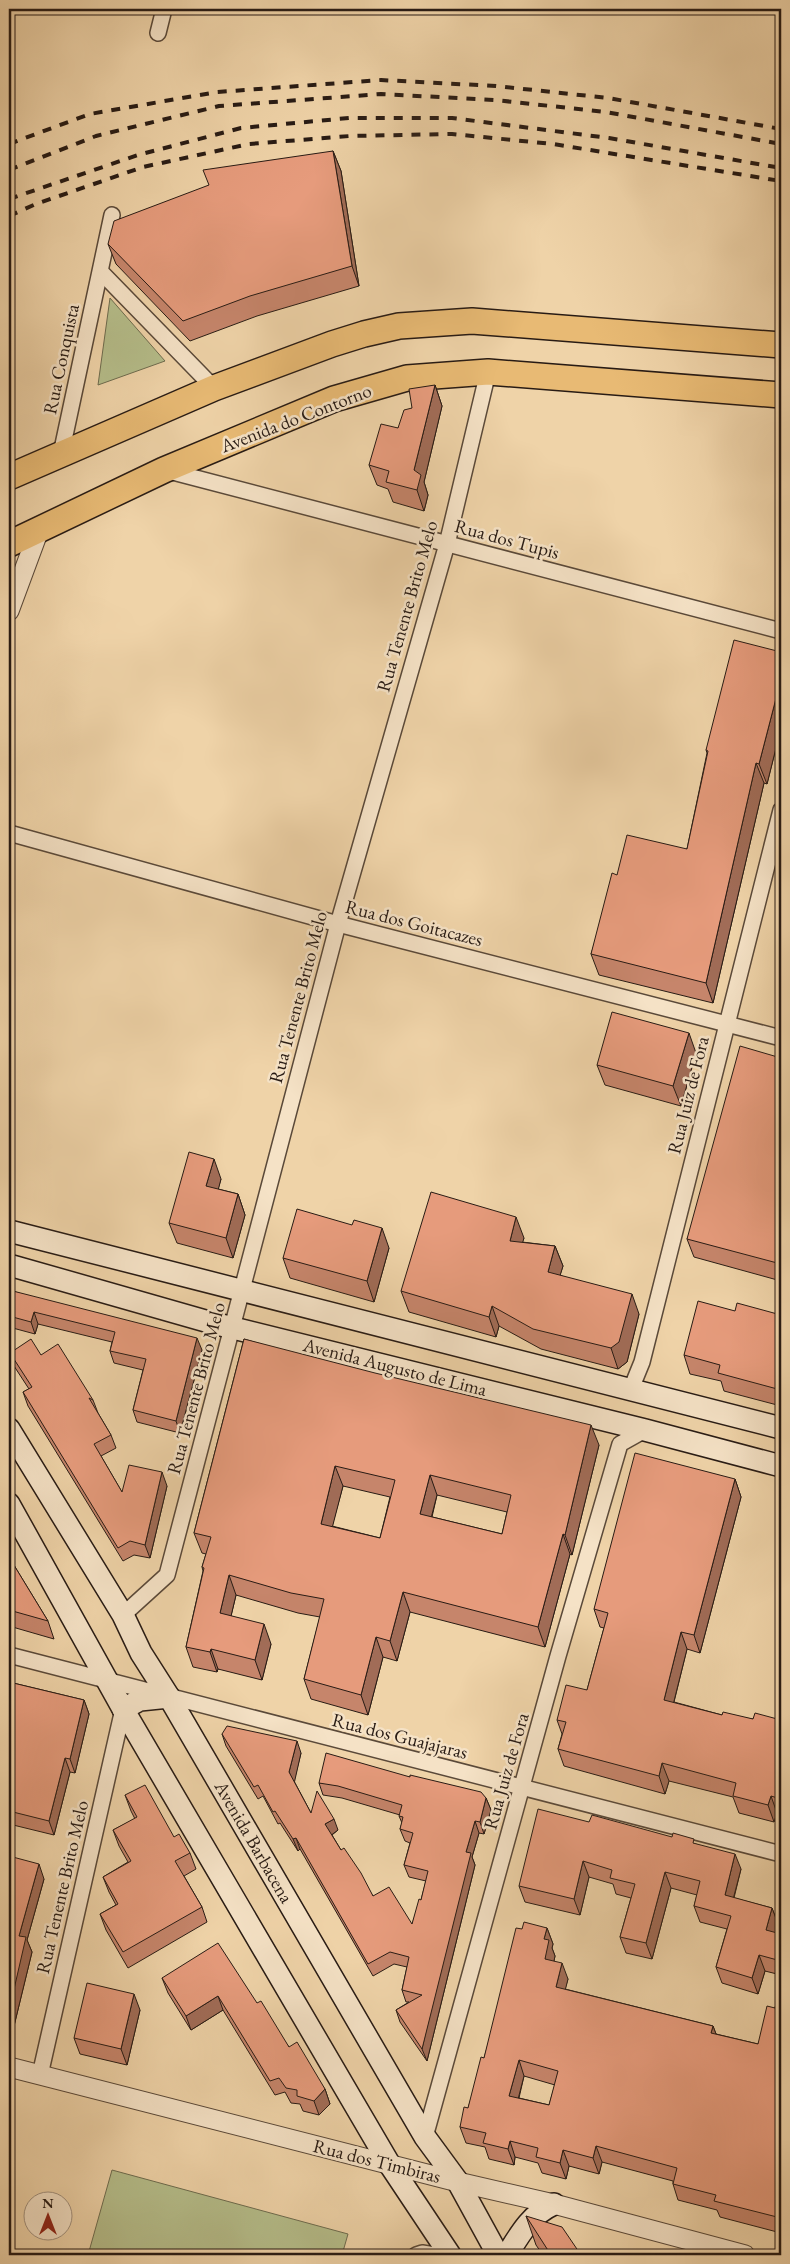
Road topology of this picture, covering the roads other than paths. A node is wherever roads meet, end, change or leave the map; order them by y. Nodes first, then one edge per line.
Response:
1 (164, 9) edge
2 (158, 33) dead end
3 (112, 215) dead end
4 (101, 272) junction
5 (781, 345) edge
6 (488, 372) junction
7 (214, 388) junction
8 (781, 395) edge
9 (61, 454) junction
10 (164, 470) junction
11 (9, 477) edge
12 (40, 530) junction
13 (9, 544) edge
14 (447, 544) junction
15 (9, 611) edge
16 (781, 631) edge
17 (781, 810) edge
18 (9, 833) edge
19 (338, 924) junction
20 (726, 1024) junction
21 (781, 1038) edge
22 (9, 1231) edge
23 (9, 1265) edge
24 (243, 1291) junction
25 (233, 1326) junction
26 (631, 1389) junction
27 (781, 1428) edge
28 (9, 1429) edge
29 (644, 1430) junction
30 (781, 1466) edge
31 (9, 1504) edge
32 (123, 1615) junction
33 (9, 1655) edge
34 (107, 1680) junction
35 (169, 1697) junction
36 (123, 1709) junction
37 (523, 1788) junction
38 (781, 1854) edge
39 (9, 2067) edge
40 (40, 2074) junction
41 (425, 2137) junction
42 (390, 2165) junction
43 (458, 2182) junction
44 (554, 2204) junction
45 (416, 2255) edge
46 (435, 2255) edge
47 (450, 2255) edge
48 (498, 2255) edge
49 (508, 2255) edge
50 (745, 2255) edge

1 - 2 street
3 - 4 street, Rua Conquista
4 - 7 street
4 - 9 street, Rua Conquista
5 - 7 highway
6 - 8 highway, Avenida do Contorno
6 - 10 highway, Avenida do Contorno
6 - 14 street, Rua Tenente Brito Melo
7 - 9 highway
9 - 11 highway
10 - 12 highway, Avenida do Contorno
10 - 14 street, Rua dos Tupis
12 - 13 highway, Avenida do Contorno
12 - 15 street
14 - 16 street, Rua dos Tupis
14 - 19 street, Rua Tenente Brito Melo
17 - 20 street, Rua Juiz de Fora
18 - 19 street, Rua dos Goitacazes
19 - 20 street, Rua dos Goitacazes
19 - 24 street, Rua Tenente Brito Melo
20 - 21 street, Rua dos Goitacazes
20 - 26 street, Rua Juiz de Fora
22 - 24 main road, Avenida Augusto de Lima
23 - 25 main road, Avenida Augusto de Lima
24 - 25 street, Rua Tenente Brito Melo
24 - 26 main road, Avenida Augusto de Lima
25 - 29 main road, Avenida Augusto de Lima
25 - 32 street, Rua Tenente Brito Melo
26 - 27 main road, Avenida Augusto de Lima
28 - 32 main road, Avenida Barbacena
29 - 30 main road, Avenida Augusto de Lima
29 - 37 street, Rua Juiz de Fora
31 - 34 main road
32 - 35 main road, Avenida Barbacena
33 - 34 street, Rua dos Guajajaras
34 - 35 street, Rua dos Guajajaras
34 - 36 main road
35 - 36 main road
35 - 37 street, Rua dos Guajajaras
35 - 41 main road, Avenida Barbacena
36 - 40 street, Rua Tenente Brito Melo
36 - 42 main road
37 - 38 street, Rua dos Guajajaras
37 - 41 street, Rua Juiz de Fora
39 - 40 street, Rua dos Timbiras
40 - 42 street, Rua dos Timbiras
41 - 43 main road, Avenida Barbacena
42 - 43 street, Rua dos Timbiras
42 - 47 main road
43 - 44 street, Rua dos Timbiras
43 - 48 main road, Avenida Barbacena
44 - 49 main road
44 - 50 street, Rua dos Timbiras
45 - 46 street

